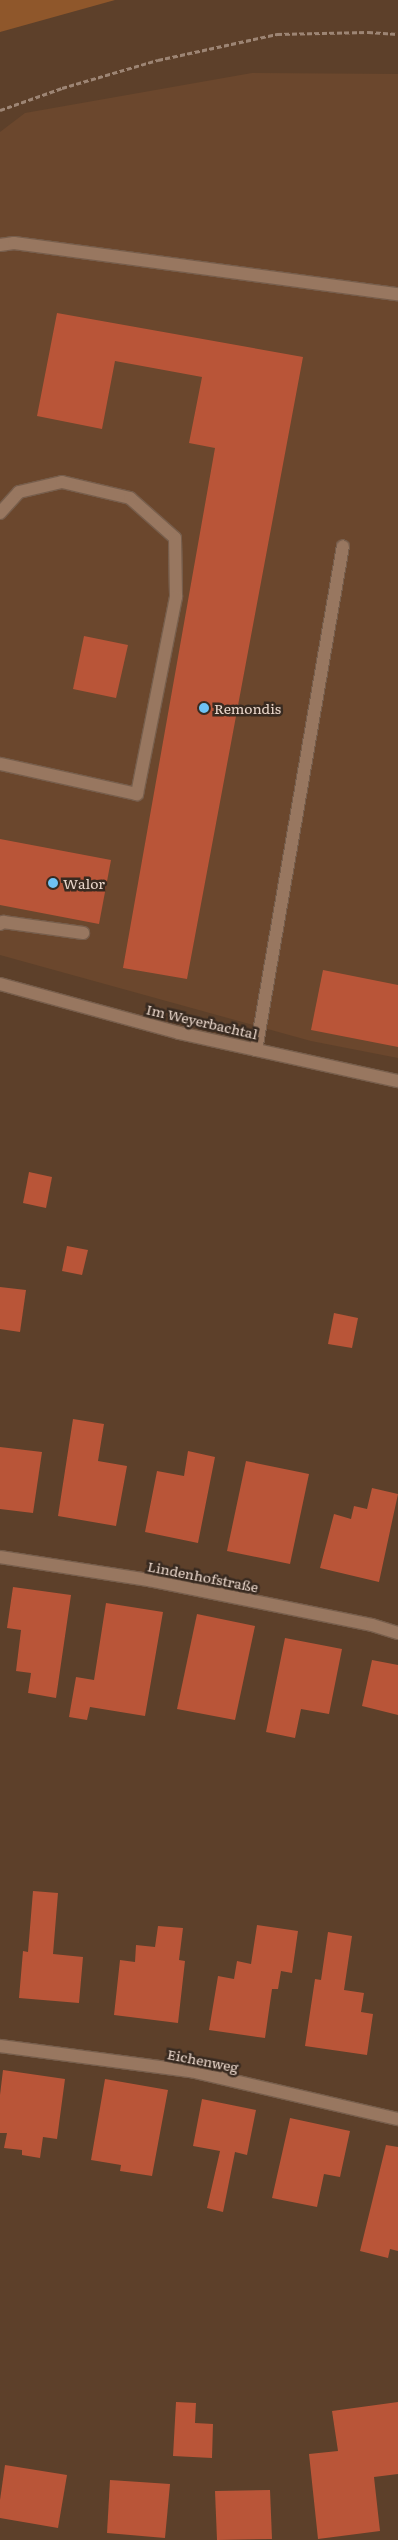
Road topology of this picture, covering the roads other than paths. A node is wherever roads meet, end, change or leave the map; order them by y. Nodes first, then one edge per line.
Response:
1 (0, 245) edge
2 (398, 294) edge
3 (0, 512) edge
4 (343, 546) dead end
5 (0, 764) edge
6 (0, 924) edge
7 (83, 933) dead end
8 (0, 984) edge
9 (256, 1050) junction
10 (398, 1081) edge
11 (0, 1557) edge
12 (398, 1633) edge
13 (0, 2046) edge
14 (398, 2118) edge

1 - 2 street
3 - 5 street
4 - 9 street
6 - 7 street
8 - 9 street, Im Weyerbachtal
9 - 10 street, Im Weyerbachtal
11 - 12 street, Lindenhofstraße
13 - 14 street, Eichenweg

